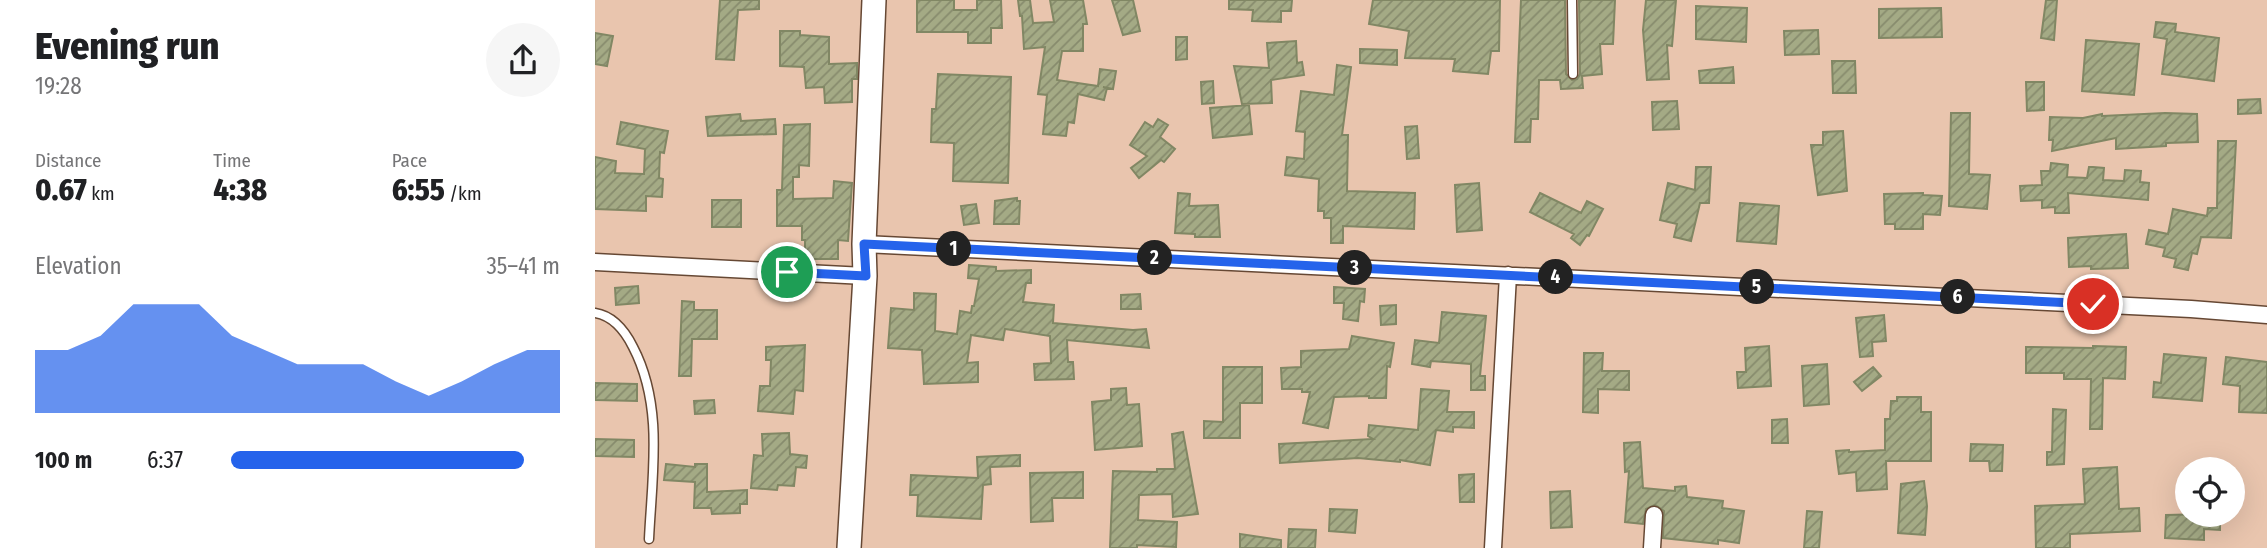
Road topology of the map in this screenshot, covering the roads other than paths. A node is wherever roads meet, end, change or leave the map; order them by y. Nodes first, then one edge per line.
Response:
1 (874, 0) edge
2 (1572, 0) edge
3 (1573, 74) dead end
4 (864, 244) junction
5 (595, 262) edge
6 (1507, 275) junction
7 (866, 276) junction
8 (595, 313) edge
9 (2267, 315) edge
10 (1654, 515) dead end
11 (649, 539) dead end
12 (849, 548) edge
13 (1493, 548) edge
14 (1652, 548) edge

1 - 4 street
2 - 3 lane
4 - 6 street
4 - 7 street
5 - 7 street
6 - 9 street
6 - 13 street
7 - 12 street
8 - 11 lane
10 - 14 street

